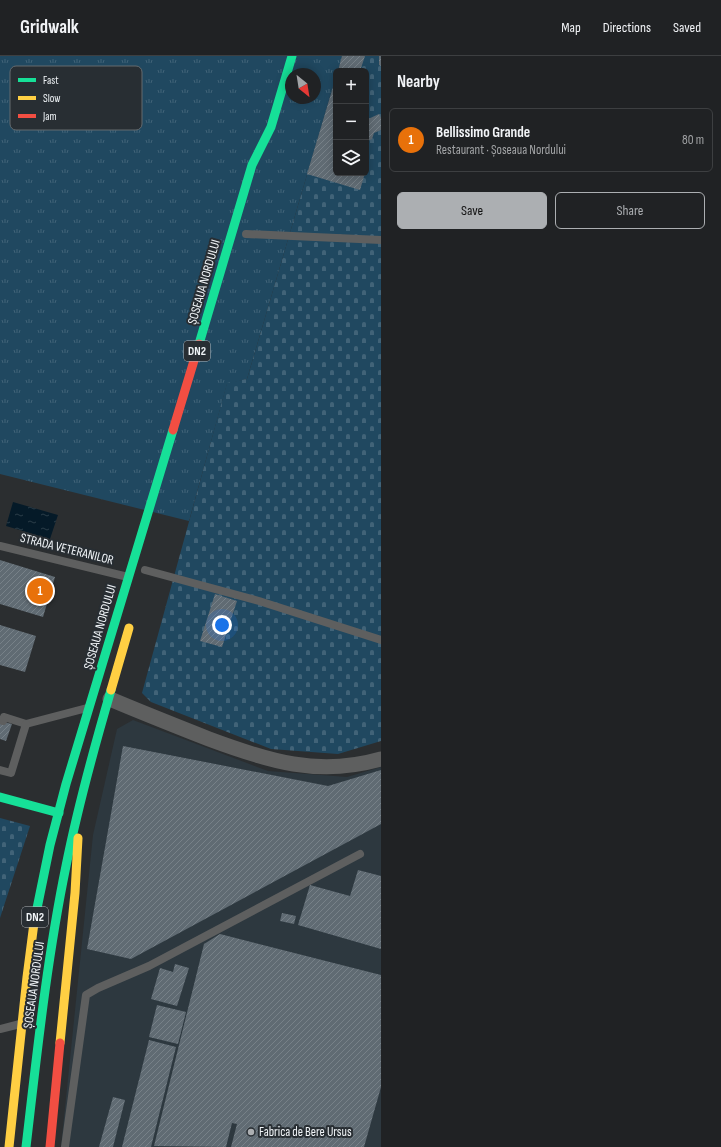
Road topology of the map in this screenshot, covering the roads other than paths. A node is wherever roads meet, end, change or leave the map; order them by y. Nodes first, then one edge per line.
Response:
1 (292, 56) edge
2 (271, 127) junction
3 (267, 155) dead end
4 (246, 234) dead end
5 (381, 240) edge
6 (0, 546) edge
7 (145, 570) dead end
8 (128, 577) junction
9 (133, 616) dead end
10 (381, 640) edge
11 (110, 699) junction
12 (89, 707) junction
13 (2, 722) dead end
14 (26, 724) junction
15 (381, 759) edge
16 (0, 770) edge
17 (0, 797) edge
18 (80, 805) junction
19 (59, 812) junction
20 (360, 854) dead end
21 (21, 1024) junction
22 (0, 1029) edge
23 (9, 1147) edge
24 (26, 1147) edge
25 (50, 1147) edge
26 (65, 1147) edge

1 - 2 main road, ȘOSEAUA NORDULUI / DN2
2 - 3 main road, ȘOSEAUA NORDULUI / DN2
2 - 8 main road, ȘOSEAUA NORDULUI / DN2
4 - 5 lane
6 - 8 lane, STRADA VETERANILOR
7 - 10 lane
8 - 12 main road, ȘOSEAUA NORDULUI / DN2
9 - 11 main road, ȘOSEAUA NORDULUI / DN2
11 - 15 street
11 - 18 main road, ȘOSEAUA NORDULUI / DN2
12 - 14 lane
12 - 19 main road, ȘOSEAUA NORDULUI / DN2
13 - 14 lane
14 - 16 lane
17 - 19 main road
18 - 24 main road, ȘOSEAUA NORDULUI / DN2
18 - 25 main road, ȘOSEAUA NORDULUI
19 - 21 main road, ȘOSEAUA NORDULUI / DN2
20 - 26 lane
21 - 22 lane
21 - 23 main road, ȘOSEAUA NORDULUI / DN2

